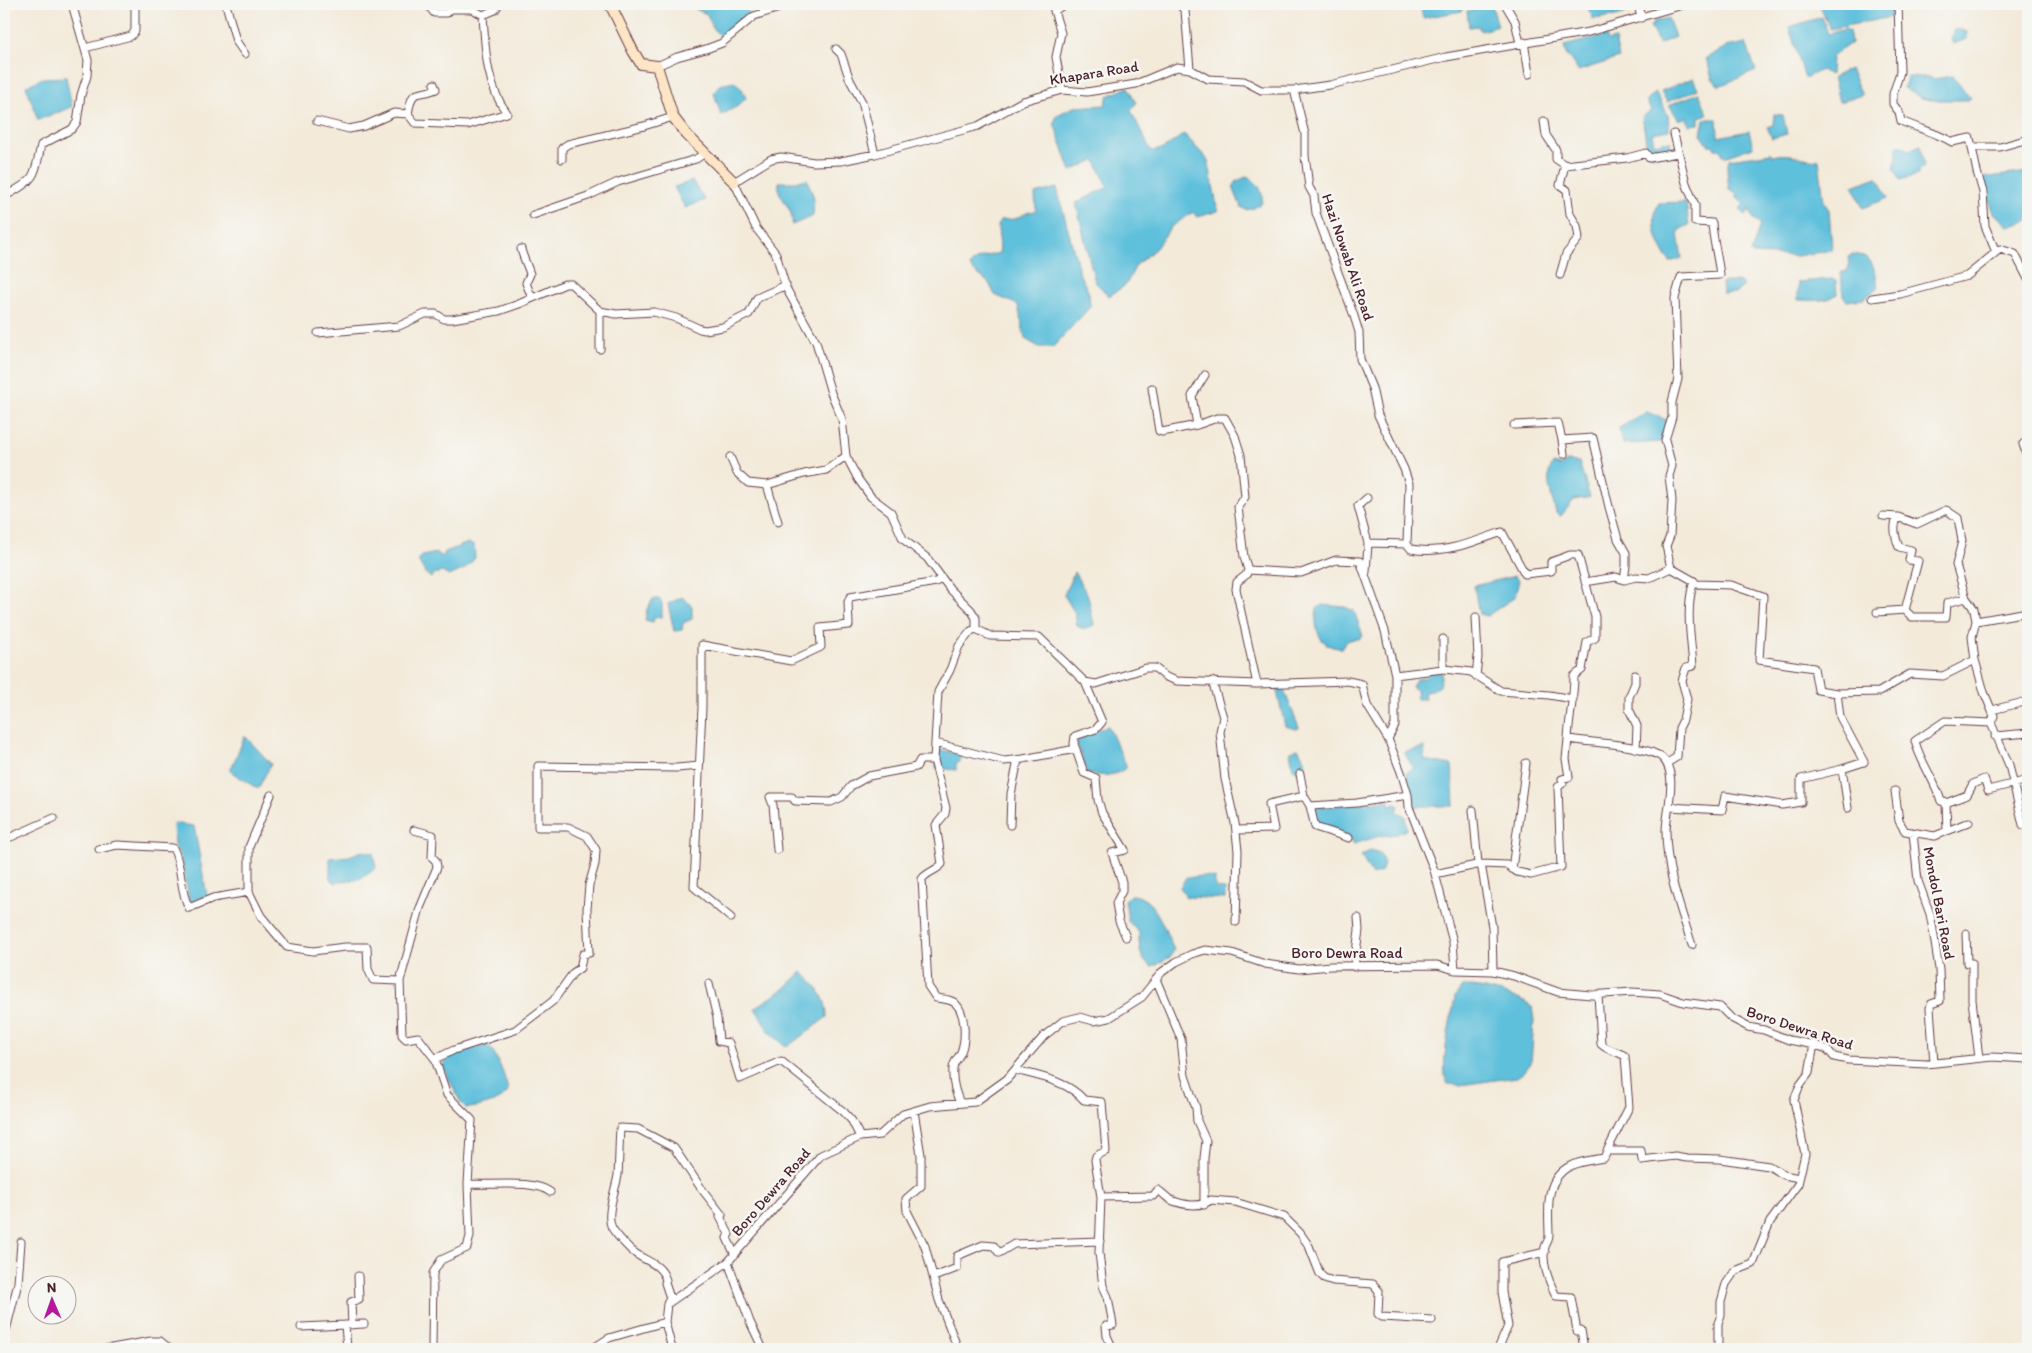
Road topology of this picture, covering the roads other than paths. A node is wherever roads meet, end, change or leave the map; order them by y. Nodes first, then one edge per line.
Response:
1 (72, 4) edge
2 (136, 4) edge
3 (226, 4) edge
4 (415, 4) edge
5 (499, 4) edge
6 (610, 4) edge
7 (792, 4) edge
8 (1065, 4) edge
9 (1179, 4) edge
10 (1505, 4) edge
11 (1638, 4) edge
12 (1686, 4) edge
13 (1898, 4) edge
14 (483, 15) junction
15 (1641, 18) junction
16 (1522, 43) junction
17 (85, 48) junction
18 (836, 49) dead end
19 (246, 54) dead end
20 (657, 66) junction
21 (1190, 68) junction
22 (1529, 74) dead end
23 (434, 84) dead end
24 (1062, 90) junction
25 (1294, 90) junction
26 (408, 114) junction
27 (673, 116) junction
28 (317, 120) dead end
29 (1544, 121) dead end
30 (1674, 134) dead end
31 (2028, 139) edge
32 (1972, 147) junction
33 (705, 153) junction
34 (1678, 153) junction
35 (875, 154) junction
36 (562, 159) dead end
37 (1565, 164) junction
38 (734, 182) junction
39 (4, 197) edge
40 (533, 215) dead end
41 (520, 249) dead end
42 (1996, 252) junction
43 (1560, 275) dead end
44 (2028, 279) edge
45 (786, 285) junction
46 (532, 298) junction
47 (1872, 298) dead end
48 (600, 311) junction
49 (318, 333) dead end
50 (600, 349) dead end
51 (1205, 375) dead end
52 (1152, 388) dead end
53 (1196, 424) junction
54 (1514, 425) dead end
55 (1562, 440) junction
56 (2028, 441) edge
57 (1564, 454) dead end
58 (846, 456) junction
59 (730, 457) dead end
60 (2028, 459) edge
61 (767, 485) junction
62 (1368, 498) dead end
63 (1884, 516) dead end
64 (1898, 517) junction
65 (778, 522) dead end
66 (1368, 543) junction
67 (1407, 544) junction
68 (1671, 568) junction
69 (1248, 570) junction
70 (941, 578) junction
71 (1366, 578) junction
72 (1624, 580) junction
73 (1694, 581) junction
74 (1584, 582) junction
75 (1966, 598) junction
76 (1905, 610) junction
77 (1877, 612) dead end
78 (2028, 612) edge
79 (1476, 617) dead end
80 (1976, 621) junction
81 (976, 629) junction
82 (1443, 639) dead end
83 (1975, 660) junction
84 (1443, 669) junction
85 (1395, 675) junction
86 (1635, 675) dead end
87 (1476, 676) junction
88 (1212, 681) junction
89 (1085, 682) junction
90 (1257, 684) junction
91 (1837, 693) junction
92 (1573, 699) junction
93 (2028, 701) edge
94 (1992, 710) junction
95 (1991, 723) junction
96 (2028, 733) edge
97 (1995, 736) junction
98 (1388, 739) junction
99 (1568, 739) junction
100 (935, 744) junction
101 (1076, 749) junction
102 (1636, 749) junction
103 (934, 760) junction
104 (1018, 760) junction
105 (1526, 763) dead end
106 (1667, 763) junction
107 (699, 766) junction
108 (1842, 769) junction
109 (1300, 774) dead end
110 (2028, 780) edge
111 (2013, 784) junction
112 (1895, 791) dead end
113 (271, 795) dead end
114 (1408, 795) junction
115 (1304, 796) junction
116 (1946, 803) junction
117 (1310, 806) junction
118 (1669, 807) junction
119 (1848, 808) dead end
120 (1473, 810) dead end
121 (54, 818) dead end
122 (1969, 822) dead end
123 (1010, 825) dead end
124 (2028, 826) edge
125 (414, 830) dead end
126 (1236, 830) junction
127 (1947, 831) junction
128 (1913, 833) junction
129 (4, 837) edge
130 (1349, 838) dead end
131 (98, 849) dead end
132 (777, 850) dead end
133 (1479, 864) junction
134 (1512, 869) junction
135 (1434, 874) junction
136 (249, 892) junction
137 (731, 918) dead end
138 (1358, 918) dead end
139 (1236, 922) dead end
140 (1966, 933) dead end
141 (1126, 937) dead end
142 (1692, 946) dead end
143 (1354, 967) junction
144 (1455, 970) junction
145 (1493, 971) junction
146 (1156, 979) junction
147 (400, 981) junction
148 (709, 984) dead end
149 (1598, 994) junction
150 (1814, 1044) junction
151 (1979, 1058) junction
152 (434, 1059) junction
153 (2028, 1059) edge
154 (1934, 1063) junction
155 (1014, 1070) junction
156 (960, 1103) junction
157 (914, 1111) junction
158 (860, 1137) junction
159 (1607, 1152) junction
160 (1799, 1178) junction
161 (468, 1184) junction
162 (550, 1192) dead end
163 (1101, 1197) junction
164 (1204, 1205) junction
165 (1100, 1241) junction
166 (21, 1242) dead end
167 (1544, 1252) junction
168 (735, 1255) junction
169 (728, 1262) junction
170 (358, 1276) dead end
171 (934, 1277) junction
172 (666, 1304) junction
173 (1432, 1320) dead end
174 (665, 1322) junction
175 (364, 1324) dead end
176 (349, 1325) junction
177 (301, 1327) dead end
178 (4, 1338) edge
179 (106, 1349) edge
180 (170, 1349) edge
181 (347, 1349) edge
182 (432, 1349) edge
183 (592, 1349) edge
184 (672, 1349) edge
185 (763, 1349) edge
186 (958, 1349) edge
187 (1113, 1349) edge
188 (1498, 1349) edge
189 (1584, 1349) edge
190 (1718, 1349) edge

1 - 17 street
2 - 17 street
3 - 19 street
4 - 14 street
5 - 14 street
6 - 20 street
7 - 20 street
8 - 24 street
9 - 21 street
10 - 16 street
11 - 15 street
12 - 15 street
13 - 32 street
14 - 26 street
15 - 16 street
16 - 22 street
16 - 25 street
17 - 39 street
18 - 35 street
20 - 27 street
21 - 24 street, Khapara Road
21 - 25 street
23 - 26 street
24 - 35 street, Khapara Road
25 - 67 street, Hazi Nowab Ali Road
26 - 28 street
27 - 33 street
27 - 36 street
29 - 37 street
30 - 34 street
31 - 32 street
32 - 42 street
33 - 38 street
33 - 40 street
34 - 37 street
34 - 68 street
35 - 38 street, Khapara Road
37 - 43 street
38 - 45 street
41 - 46 street
42 - 44 street
42 - 47 street
45 - 48 street
45 - 58 street
46 - 48 street
46 - 49 street
48 - 50 street
51 - 53 street
52 - 53 street
53 - 69 street
54 - 55 street
55 - 57 street
55 - 72 street
56 - 60 street
58 - 61 street
58 - 70 street
59 - 61 street
61 - 65 street
62 - 66 street
63 - 64 street
64 - 75 street
64 - 76 street
66 - 67 street
66 - 71 street
67 - 74 street
68 - 72 street
68 - 73 street
69 - 71 street
69 - 90 street
70 - 81 street
70 - 107 street
71 - 85 street
72 - 74 street
73 - 91 street
73 - 106 street
74 - 92 street
75 - 76 street
75 - 80 street
76 - 77 street
78 - 80 street
79 - 87 street
80 - 83 street
81 - 89 street
81 - 100 street
82 - 84 street
83 - 91 street
83 - 94 street
84 - 85 street
84 - 87 street
85 - 98 street
86 - 102 street
87 - 92 street
88 - 89 street
88 - 90 street
88 - 126 street
89 - 101 street
90 - 98 street
91 - 108 street
92 - 99 street
93 - 94 street
94 - 95 street
95 - 97 street
95 - 116 street
96 - 97 street
97 - 111 street
98 - 114 street
99 - 102 street
99 - 134 street
100 - 103 street
100 - 104 street
101 - 104 street
101 - 141 street
102 - 106 street
103 - 132 street
103 - 156 street
104 - 123 street
105 - 134 street
106 - 118 street
107 - 137 street
107 - 152 street
108 - 118 street
108 - 119 street
109 - 115 street
110 - 111 street
111 - 116 street
111 - 124 street
112 - 128 street
113 - 136 street
114 - 117 street
114 - 135 street
115 - 117 street
115 - 126 street
116 - 127 street
117 - 130 street
118 - 142 street
120 - 133 street
121 - 129 street
122 - 127 street
125 - 147 street
126 - 139 street
127 - 128 street
128 - 154 street, Mondol Bari Road
131 - 136 street
133 - 134 street
133 - 135 street
133 - 145 street
135 - 144 street
136 - 147 street
138 - 143 street
140 - 151 street
143 - 144 street, Boro Dewra Road
143 - 146 street, Boro Dewra Road
144 - 145 street, Boro Dewra Road
145 - 149 street, Boro Dewra Road
146 - 155 street, Boro Dewra Road
146 - 164 street
147 - 152 street
148 - 158 street
149 - 150 street, Boro Dewra Road
149 - 159 street
150 - 154 street, Boro Dewra Road
150 - 160 street
151 - 153 street, Boro Dewra Road
151 - 154 street, Boro Dewra Road
152 - 161 street
155 - 156 street, Boro Dewra Road
155 - 163 street
156 - 157 street, Boro Dewra Road
157 - 158 street, Boro Dewra Road
157 - 171 street
158 - 168 street, Boro Dewra Road
159 - 160 street
159 - 167 street
160 - 190 street
161 - 162 street
161 - 182 street
163 - 164 street
163 - 165 street
164 - 173 street
165 - 171 street
165 - 187 street
166 - 178 street
167 - 188 street
167 - 189 street
168 - 169 street, Boro Dewra Road
168 - 172 street
169 - 172 street, Boro Dewra Road
169 - 185 street
170 - 176 street
171 - 186 street
172 - 174 street
174 - 183 street
174 - 184 street
175 - 176 street
176 - 177 street
176 - 181 street
179 - 180 street

